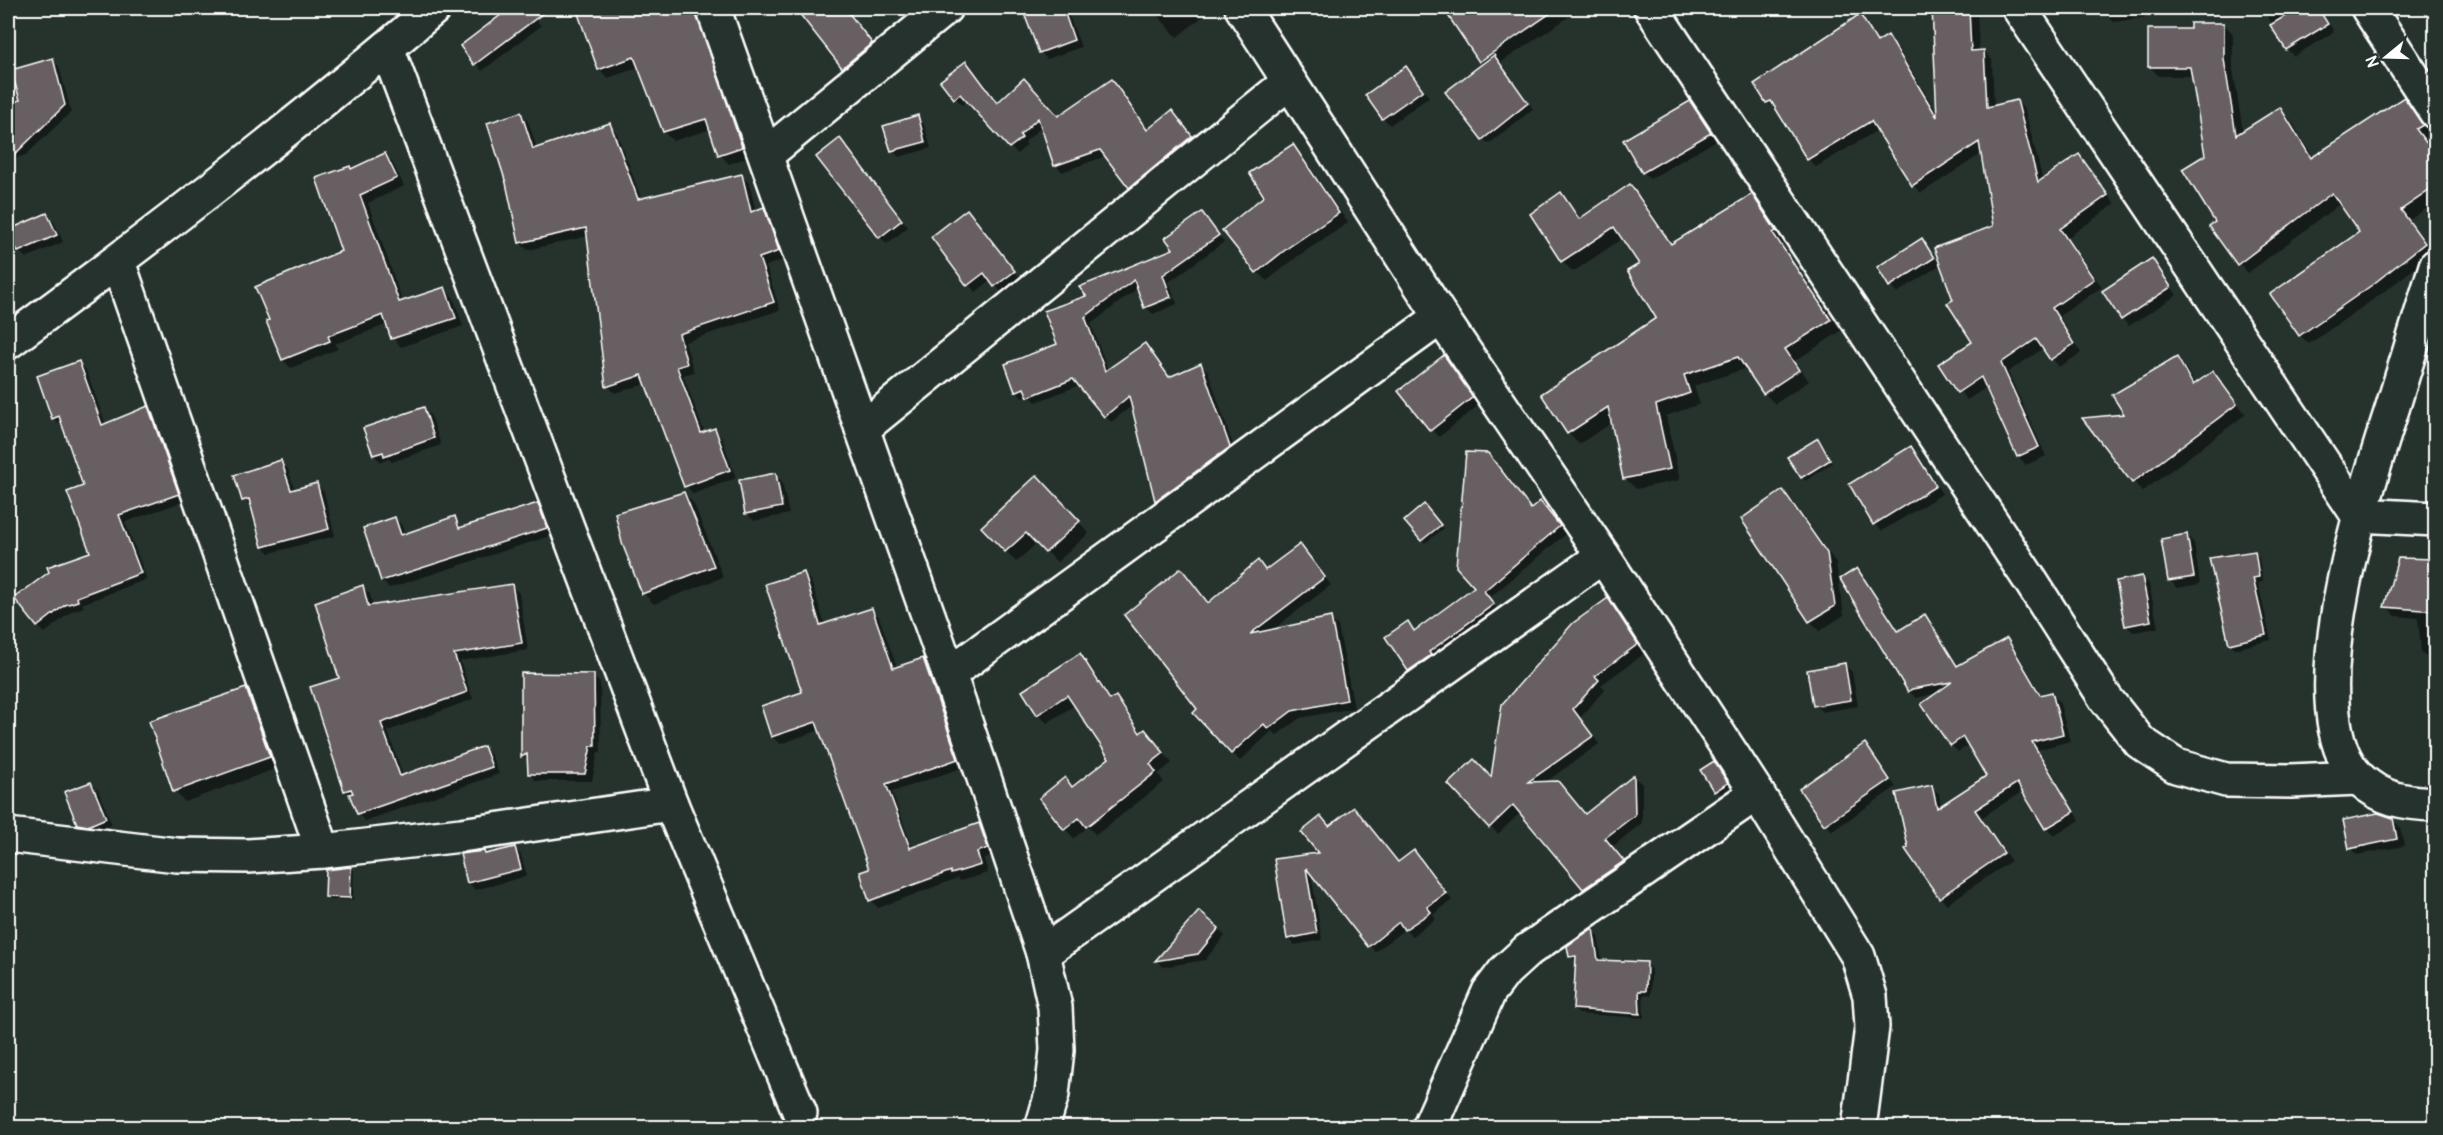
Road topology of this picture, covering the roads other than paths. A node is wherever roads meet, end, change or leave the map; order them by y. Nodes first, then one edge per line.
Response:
1 (434, 8) edge
2 (713, 8) edge
3 (945, 8) edge
4 (1242, 8) edge
5 (1651, 8) edge
6 (2019, 8) edge
7 (2368, 8) edge
8 (387, 48) junction
9 (1289, 82) junction
10 (2436, 112) edge
11 (767, 154) junction
12 (118, 262) junction
13 (2436, 266) edge
14 (2429, 309) edge
15 (1441, 318) junction
16 (8, 342) edge
17 (862, 429) junction
18 (2358, 515) junction
19 (2436, 519) edge
20 (1603, 556) junction
21 (949, 674) junction
22 (2358, 778) junction
23 (1756, 793) junction
24 (670, 804) junction
25 (2436, 804) edge
26 (8, 835) edge
27 (323, 851) junction
28 (1043, 953) junction
29 (800, 1113) dead end
30 (1042, 1128) edge
31 (1429, 1128) edge
32 (1859, 1128) edge

1 - 8 street
2 - 11 street
3 - 11 street
4 - 9 street
5 - 22 street
6 - 18 street
7 - 10 street
8 - 12 street
8 - 24 street
9 - 15 street
9 - 17 street
11 - 17 street
12 - 16 street
12 - 27 street
13 - 14 street
14 - 18 street
15 - 20 street
15 - 21 street
17 - 21 street
18 - 19 street
18 - 22 street
20 - 23 street
20 - 28 street
21 - 28 street
22 - 25 street
23 - 31 street
23 - 32 street
24 - 27 street
24 - 29 street
26 - 27 street
28 - 30 street

